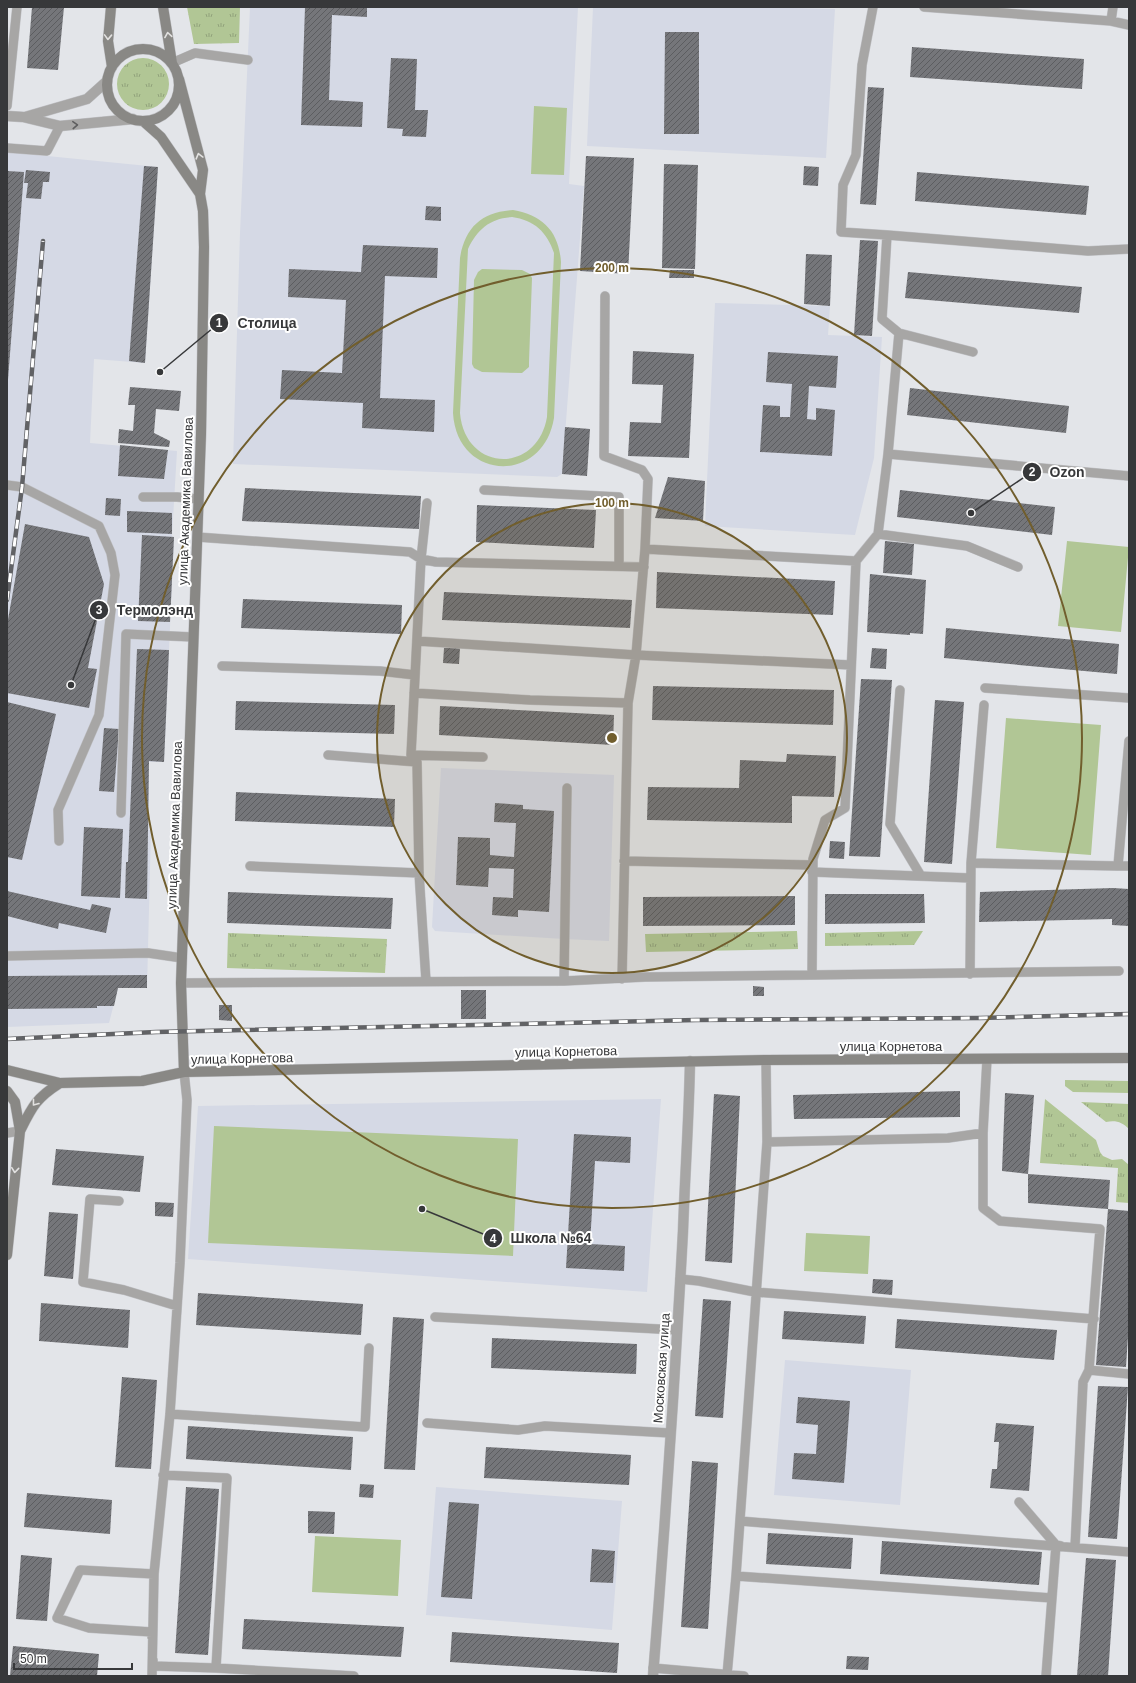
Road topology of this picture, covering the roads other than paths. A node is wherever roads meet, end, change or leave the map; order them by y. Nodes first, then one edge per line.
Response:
1 (111, 7) edge
2 (163, 7) edge
3 (874, 7) edge
4 (924, 7) edge
5 (1113, 7) edge
6 (13, 10) edge
7 (1111, 22) junction
8 (1129, 25) edge
9 (248, 60) dead end
10 (172, 63) junction
11 (112, 67) junction
12 (179, 79) junction
13 (107, 82) junction
14 (7, 106) edge
15 (7, 116) edge
16 (23, 117) junction
17 (133, 119) junction
18 (143, 121) junction
19 (60, 126) junction
20 (7, 148) edge
21 (200, 194) junction
22 (887, 235) junction
23 (1129, 249) edge
24 (605, 296) dead end
25 (899, 333) junction
26 (973, 352) dead end
27 (888, 454) junction
28 (1129, 476) edge
29 (7, 485) edge
30 (484, 490) dead end
31 (143, 497) dead end
32 (198, 499) junction
33 (427, 503) dead end
34 (878, 534) junction
35 (197, 537) junction
36 (645, 549) junction
37 (422, 559) junction
38 (856, 560) junction
39 (619, 566) junction
40 (1018, 566) dead end
41 (644, 567) junction
42 (193, 637) junction
43 (417, 642) junction
44 (636, 655) junction
45 (851, 665) junction
46 (222, 666) dead end
47 (415, 675) junction
48 (985, 688) dead end
49 (900, 690) dead end
50 (414, 693) junction
51 (1129, 698) edge
52 (628, 703) junction
53 (984, 705) dead end
54 (1129, 741) edge
55 (328, 755) dead end
56 (483, 757) dead end
57 (414, 758) junction
58 (567, 788) dead end
59 (121, 813) dead end
60 (59, 841) dead end
61 (624, 861) junction
62 (970, 863) junction
63 (250, 866) dead end
64 (1118, 866) junction
65 (1129, 866) edge
66 (813, 869) junction
67 (419, 873) junction
68 (920, 876) junction
69 (970, 878) junction
70 (7, 956) edge
71 (182, 958) junction
72 (1119, 971) dead end
73 (970, 974) junction
74 (812, 975) junction
75 (622, 979) junction
76 (426, 981) junction
77 (564, 981) junction
78 (181, 983) junction
79 (1129, 1058) edge
80 (987, 1059) junction
81 (766, 1060) junction
82 (690, 1061) junction
83 (7, 1070) edge
84 (184, 1072) junction
85 (60, 1083) junction
86 (7, 1091) edge
87 (20, 1131) junction
88 (7, 1133) edge
89 (983, 1133) junction
90 (766, 1142) junction
91 (119, 1201) dead end
92 (7, 1256) edge
93 (680, 1279) junction
94 (755, 1292) junction
95 (177, 1306) junction
96 (435, 1317) dead end
97 (1094, 1319) junction
98 (677, 1330) junction
99 (369, 1348) dead end
100 (1089, 1370) junction
101 (1129, 1374) edge
102 (170, 1414) junction
103 (427, 1423) dead end
104 (670, 1433) junction
105 (163, 1475) junction
106 (1019, 1502) dead end
107 (740, 1520) junction
108 (1056, 1545) junction
109 (1075, 1547) junction
110 (1129, 1552) edge
111 (154, 1574) junction
112 (736, 1576) junction
113 (1052, 1598) junction
114 (152, 1632) junction
115 (153, 1666) junction
116 (216, 1668) junction
117 (653, 1672) edge
118 (727, 1674) junction
119 (152, 1676) edge
120 (354, 1676) edge
121 (744, 1676) edge
122 (1046, 1676) edge

1 -> 11 street
10 -> 2 street
3 - 22 lane
4 - 7 lane
5 - 7 lane
6 - 14 lane
7 - 8 lane
9 - 10 lane
10 - 11 street
10 - 12 street
11 - 13 street
12 - 18 street
21 -> 12 street, улица Академика Вавилова
13 - 16 street
13 - 17 street
15 - 16 street
16 - 19 street
17 - 18 street
19 -> 17 street
18 - 21 street
19 - 20 lane
21 - 32 street, улица Академика Вавилова
22 - 23 lane
22 - 25 lane
24 - 36 lane
25 - 26 lane
25 - 27 lane
27 - 28 lane
27 - 34 lane
29 - 60 lane
30 - 39 lane
31 - 32 lane
32 - 35 street, улица Академика Вавилова
33 - 37 lane
34 - 38 lane
34 - 40 lane
35 - 37 lane
35 - 42 street, улица Академика Вавилова
36 - 38 lane
36 - 41 lane
37 - 39 lane
37 - 43 lane
38 - 45 lane
39 - 41 lane
41 - 44 lane
42 - 59 lane
42 - 71 street, улица Академика Вавилова
43 - 44 lane
43 - 47 lane
44 - 45 lane
44 - 52 lane
45 - 66 lane
46 - 47 lane
47 - 50 lane
48 - 51 lane
49 - 68 lane
50 - 52 lane
50 - 57 lane
52 - 61 lane
53 - 62 lane
54 - 64 lane
55 - 57 lane
56 - 57 lane
57 - 67 lane
58 - 77 lane
61 - 66 lane
61 - 75 lane
62 - 64 lane
62 - 69 lane
63 - 67 lane
64 - 65 lane
66 - 68 lane
66 - 74 lane
67 - 76 lane
68 - 69 lane
69 - 73 lane
70 - 71 lane
71 - 78 street, улица Академика Вавилова
72 - 73 lane
73 - 74 lane
74 - 75 lane
75 - 77 lane
76 - 77 lane
76 - 78 lane
78 - 84 street, улица Академика Вавилова
79 - 80 street, улица Корнетова
80 - 81 street, улица Корнетова
80 - 89 lane
81 - 82 street, улица Корнетова
81 - 90 lane
82 - 84 street, улица Корнетова
82 - 93 street, Московская улица
83 - 85 street, улица Корнетова
84 - 85 street, улица Корнетова
84 - 95 lane
85 -> 87 street
86 - 87 street
87 - 88 lane
87 -> 92 street
89 - 90 lane
89 - 97 lane
90 - 94 lane
91 - 95 lane
93 - 94 lane
93 - 98 street, Московская улица
94 - 97 lane
94 - 107 lane
95 - 102 lane
96 - 98 lane
97 - 100 lane
98 - 104 street, Московская улица
99 - 102 lane
100 - 101 lane
100 - 109 lane
102 - 105 lane
103 - 104 lane
104 - 117 street, Московская улица
105 - 111 lane
105 - 116 lane
106 - 108 lane
107 - 108 lane
107 - 112 lane
108 - 109 lane
108 - 113 lane
109 - 110 lane
111 - 114 lane
111 - 114 lane
112 - 113 lane
112 - 118 lane
113 - 122 lane
114 - 115 lane
115 - 116 lane
115 - 119 lane
116 - 120 lane
117 - 118 lane
118 - 121 lane

